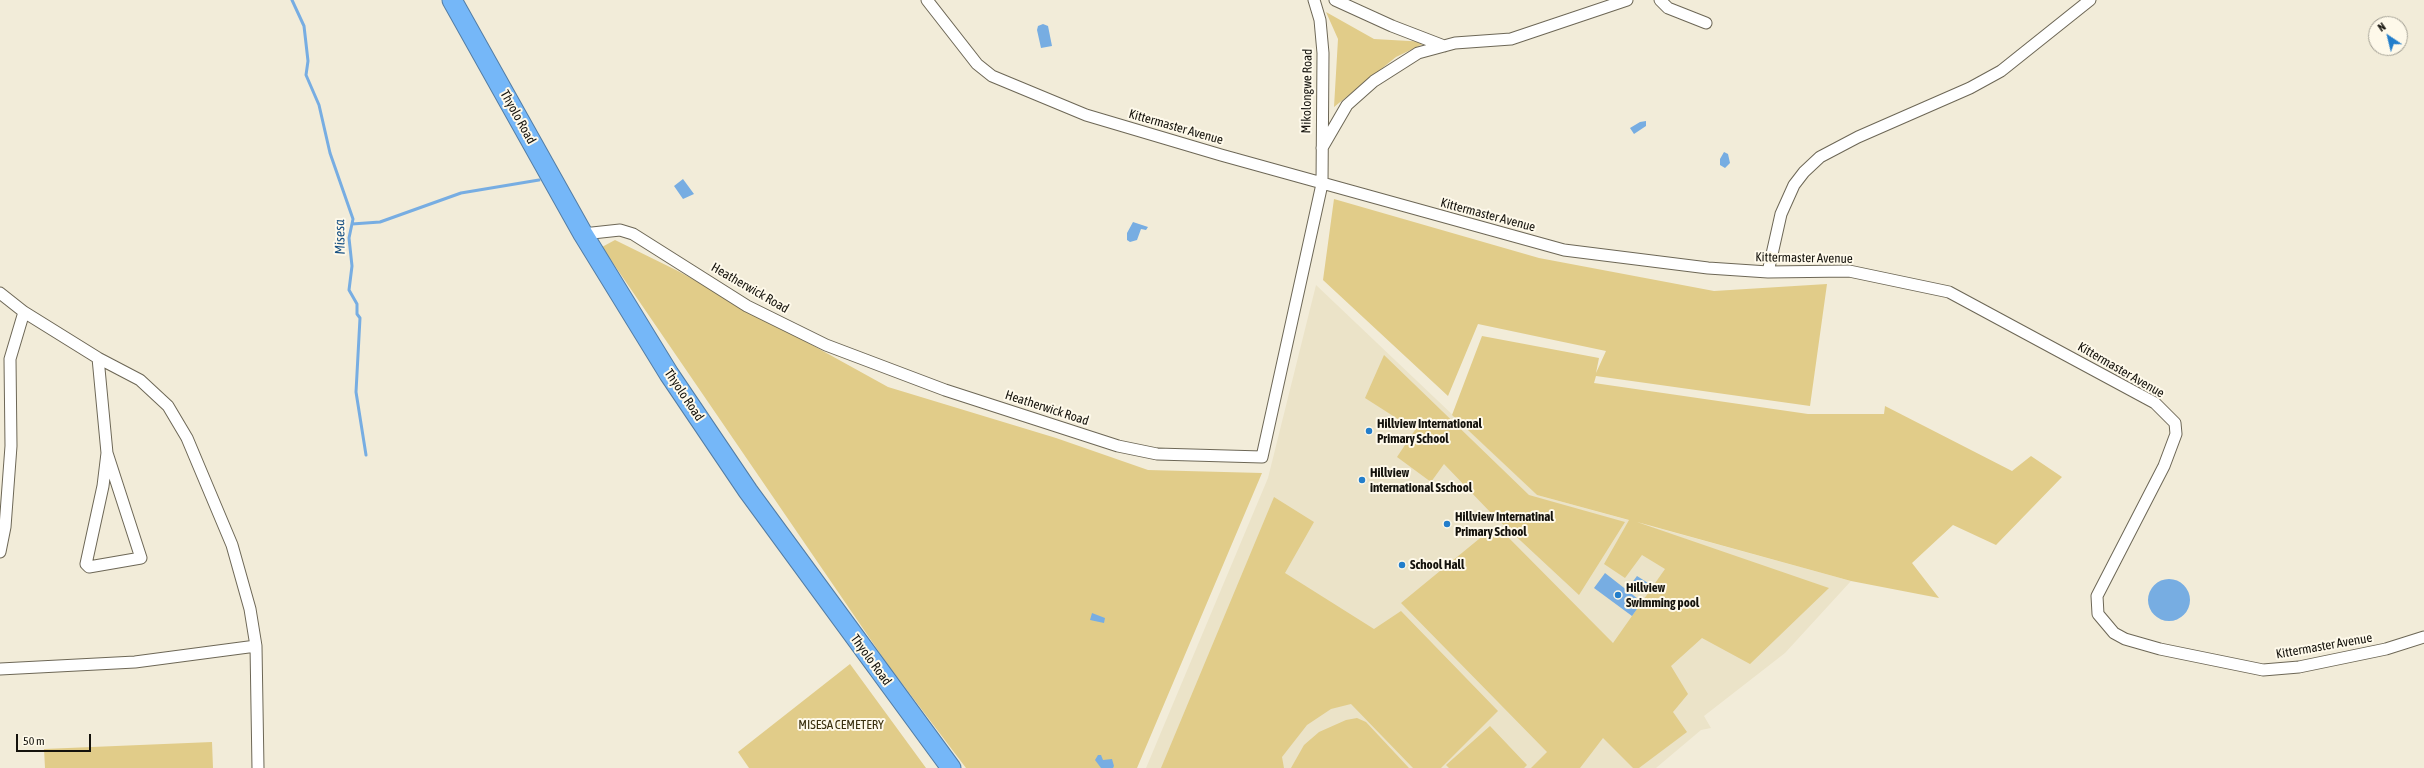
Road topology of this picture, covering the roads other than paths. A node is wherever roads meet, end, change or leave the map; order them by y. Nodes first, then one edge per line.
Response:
1 (452, 0) edge
2 (927, 0) edge
3 (1314, 0) edge
4 (1335, 0) edge
5 (1627, 0) edge
6 (1660, 0) edge
7 (2090, 0) edge
8 (1706, 23) dead end
9 (1444, 46) junction
10 (1320, 150) junction
11 (1322, 184) junction
12 (582, 234) junction
13 (1768, 272) junction
14 (0, 294) edge
15 (24, 312) junction
16 (98, 358) junction
17 (107, 453) junction
18 (0, 552) edge
19 (2424, 637) edge
20 (256, 646) junction
21 (0, 669) edge
22 (258, 768) edge
23 (950, 768) edge

1 - 12 highway, Thyolo Road
2 - 11 street, Kittermaster Avenue
3 - 10 street, Mikolongwe Road
4 - 9 street
5 - 9 street
6 - 8 street
7 - 13 street
9 - 10 street
10 - 11 street, Mikolongwe Road
11 - 12 street, Heatherwick Road
11 - 13 street, Kittermaster Avenue
12 - 23 highway, Thyolo Road
13 - 19 street, Kittermaster Avenue
14 - 15 street
15 - 16 street
15 - 18 street
16 - 17 street
16 - 20 street
17 - 17 street
20 - 21 street
20 - 22 street

